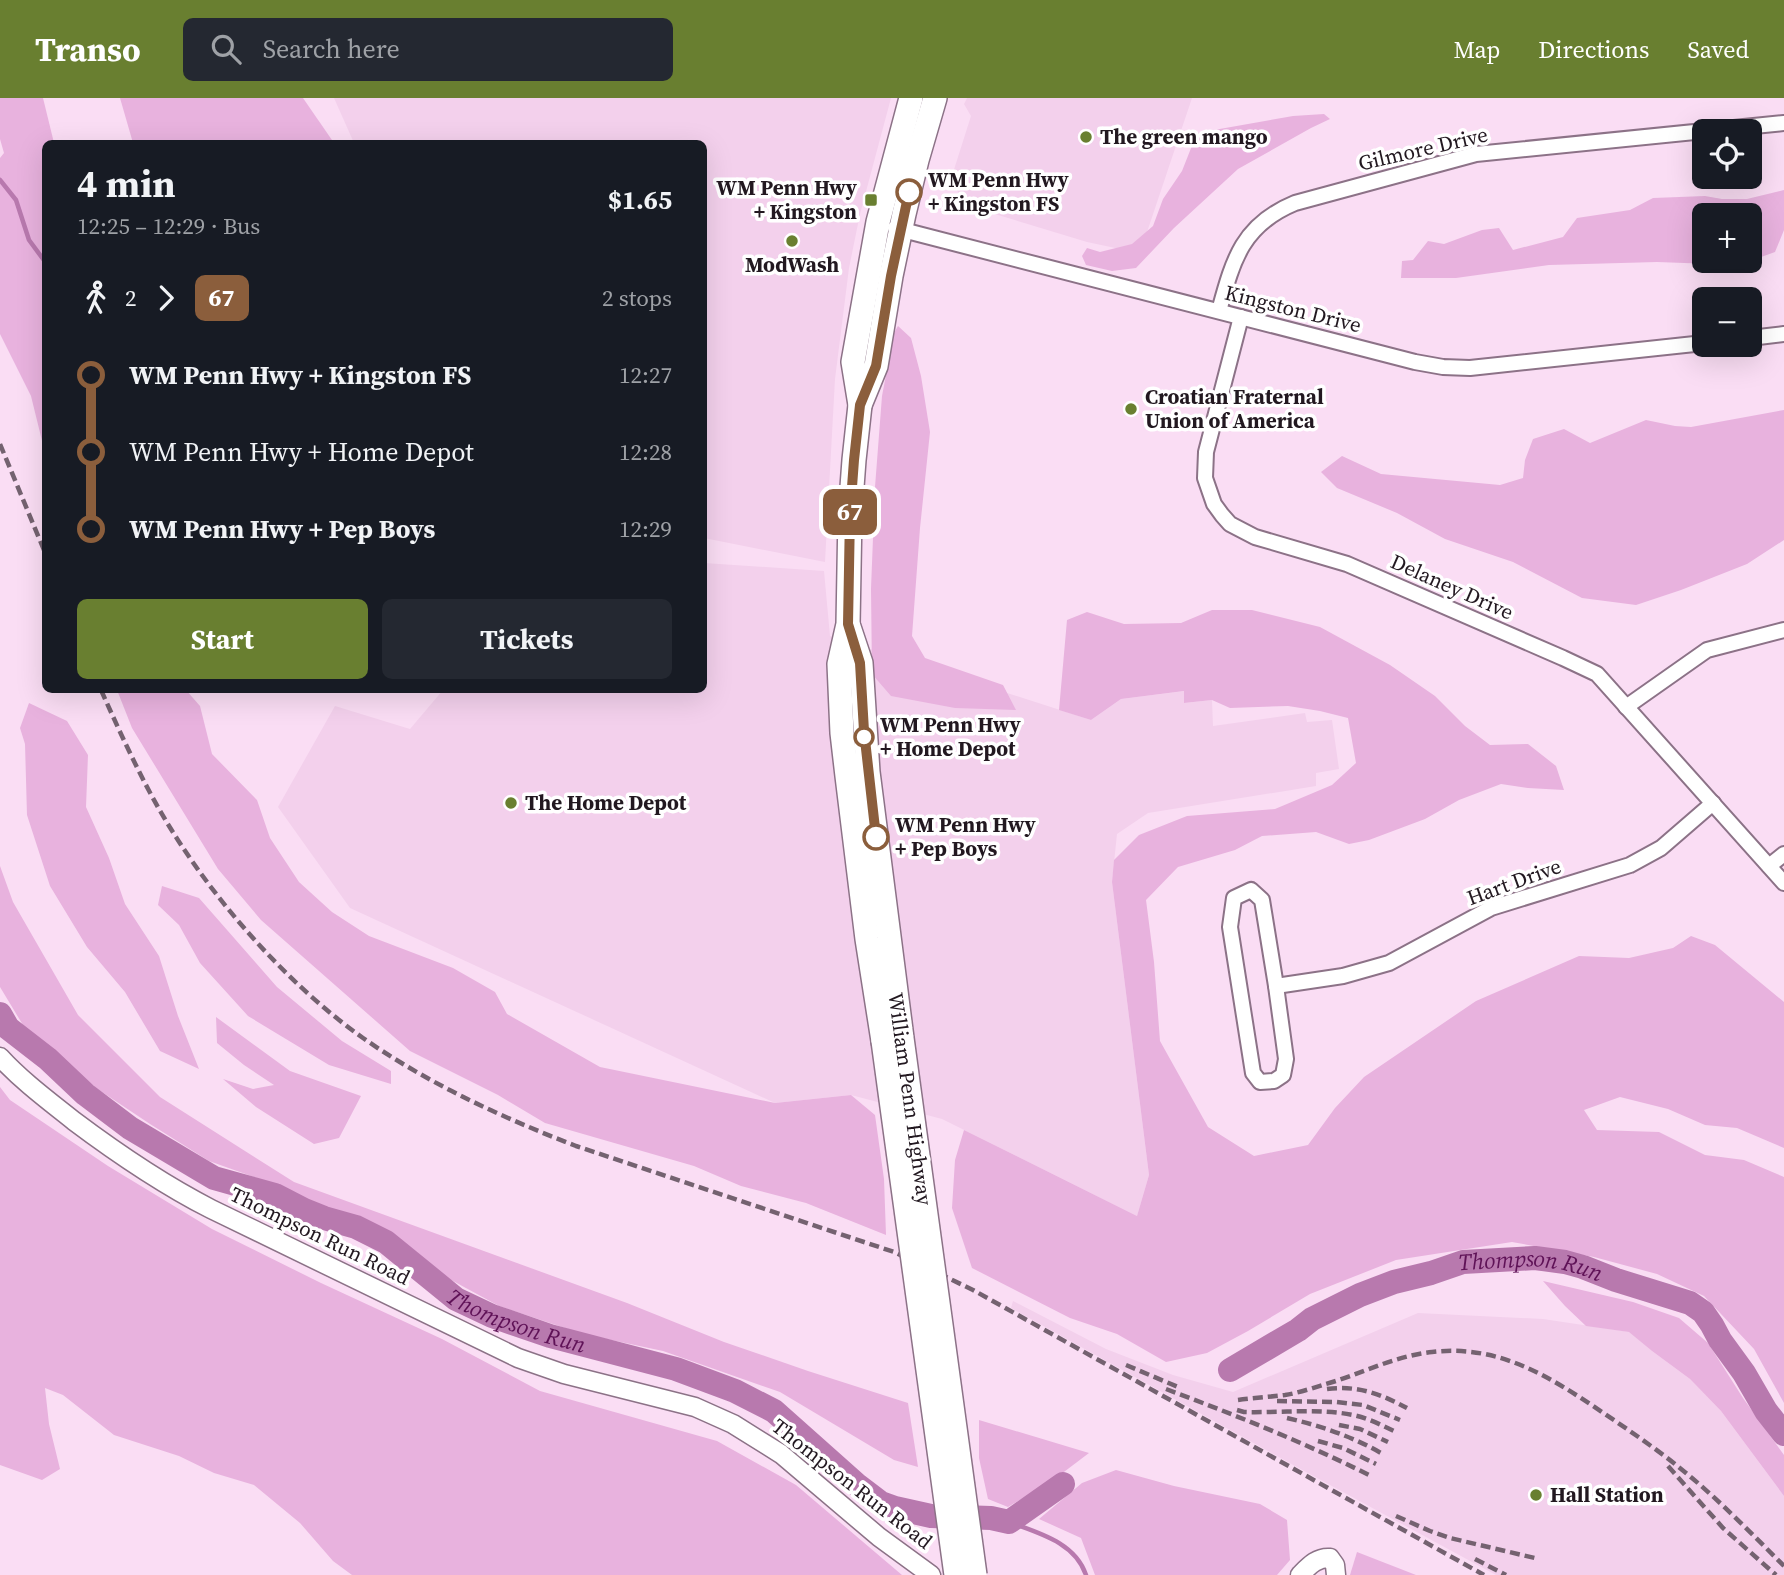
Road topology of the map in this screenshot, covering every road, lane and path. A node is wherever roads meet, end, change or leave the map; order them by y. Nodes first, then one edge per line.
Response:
1 (911, 98) edge
2 (935, 98) edge
3 (1784, 122) edge
4 (878, 222) junction
5 (901, 229) junction
6 (1219, 311) junction
7 (1241, 317) junction
8 (1784, 334) edge
9 (1762, 337) edge
10 (1692, 344) edge
11 (860, 405) junction
12 (1784, 629) edge
13 (1626, 707) junction
14 (1713, 803) junction
15 (1784, 854) edge
16 (1769, 866) junction
17 (1784, 883) edge
18 (1276, 986) junction
19 (892, 1039) junction
20 (0, 1057) edge
21 (931, 1575) edge
22 (956, 1575) edge
23 (975, 1575) edge
24 (1300, 1575) edge
25 (1336, 1575) edge

1 - 4 highway, William Penn Highway
2 - 5 highway, William Penn Highway
3 - 6 street, Gilmore Drive
4 - 5 street, Kingston Drive
4 - 11 highway, William Penn Highway
5 - 6 street, Kingston Drive
5 - 11 highway, William Penn Highway
6 - 7 street, Kingston Drive
7 - 10 street, Kingston Drive
7 - 13 street, Delaney Drive
8 - 9 street
11 - 19 highway, William Penn Highway
12 - 13 street
13 - 14 street, Delaney Drive
14 - 16 street, Delaney Drive
14 - 18 street, Hart Drive
15 - 16 street
16 - 17 street, Delaney Drive
18 - 18 street
19 - 22 highway, William Penn Highway, bridge
19 - 23 highway, William Penn Highway, bridge
20 - 21 street, Thompson Run Road
24 - 25 street

